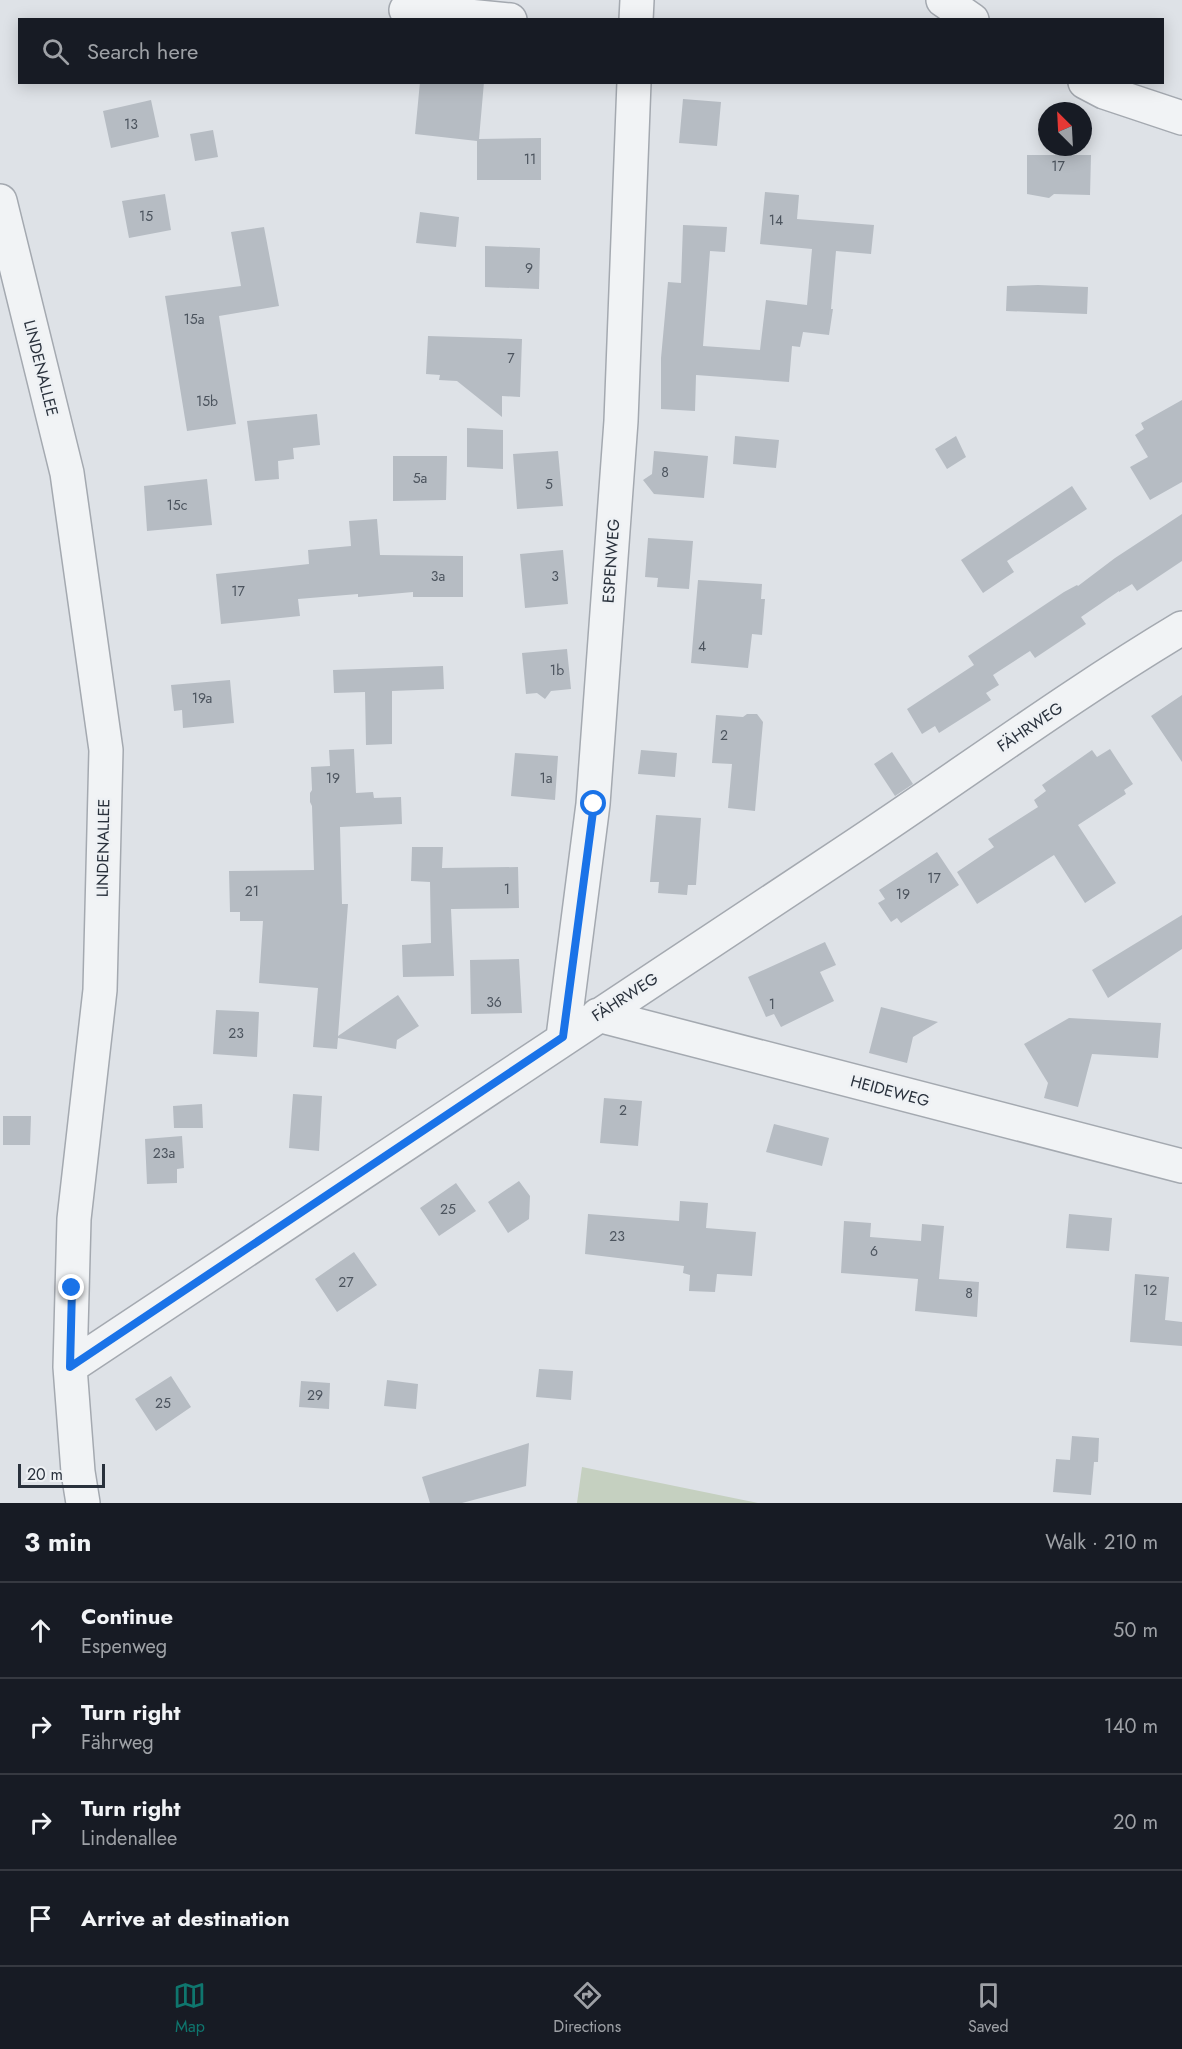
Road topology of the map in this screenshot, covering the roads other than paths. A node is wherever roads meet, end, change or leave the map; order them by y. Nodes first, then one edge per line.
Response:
1 (637, 0) edge
2 (943, 0) edge
3 (406, 10) dead end
4 (489, 18) edge
5 (636, 18) edge
6 (969, 18) edge
7 (634, 84) edge
8 (1089, 84) edge
9 (1182, 118) edge
10 (0, 201) edge
11 (1182, 628) edge
12 (598, 1015) junction
13 (563, 1037) junction
14 (1182, 1166) edge
15 (70, 1367) junction
16 (83, 1503) edge

1 - 5 street
2 - 6 street
3 - 4 street
7 - 13 street, ESPENWEG
8 - 9 street
10 - 15 street, LINDENALLEE
11 - 12 street, FÄHRWEG
12 - 13 street, FÄHRWEG
12 - 14 street, HEIDEWEG
13 - 15 street, FÄHRWEG
15 - 16 street, LINDENALLEE

